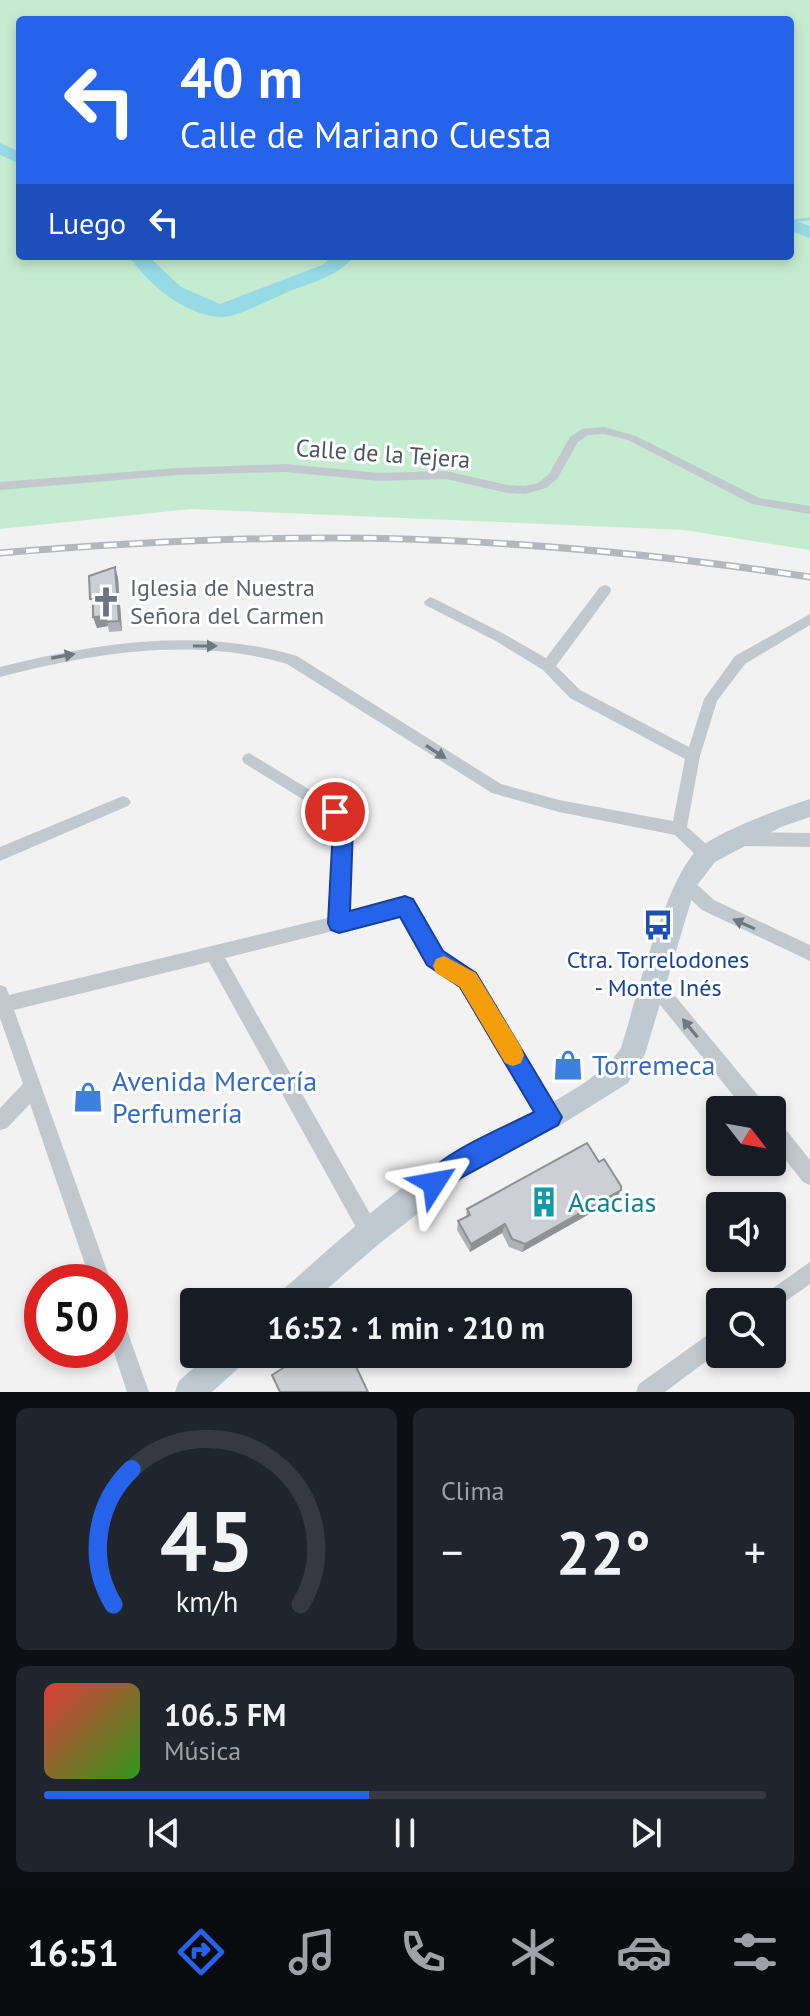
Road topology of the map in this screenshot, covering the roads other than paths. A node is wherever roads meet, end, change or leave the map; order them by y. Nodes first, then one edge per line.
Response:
1 (0, 486) edge
2 (810, 510) edge
3 (605, 590) dead end
4 (430, 602) dead end
5 (810, 619) edge
6 (548, 666) junction
7 (0, 672) edge
8 (693, 756) junction
9 (249, 759) dead end
10 (123, 802) dead end
11 (810, 808) edge
12 (679, 829) junction
13 (736, 839) junction
14 (810, 840) edge
15 (0, 854) edge
16 (707, 855) junction
17 (685, 884) junction
18 (339, 923) junction
19 (810, 953) edge
20 (214, 954) junction
21 (655, 985) junction
22 (2, 998) edge
23 (33, 1087) junction
24 (746, 1096) edge
25 (550, 1117) junction
26 (0, 1121) edge
27 (786, 1145) edge
28 (810, 1175) edge
29 (370, 1233) junction
30 (95, 1264) edge
31 (810, 1272) edge
32 (306, 1288) edge
33 (786, 1290) edge
34 (706, 1348) edge
35 (128, 1362) edge
36 (216, 1368) edge
37 (138, 1392) edge
38 (190, 1392) edge
39 (647, 1392) edge

1 - 2 street, Calle de la Tejera
3 - 6 street
4 - 6 street
5 - 8 street
6 - 8 street
7 -> 12 street
8 - 12 street
9 - 18 street
10 - 15 street
11 - 13 main road
12 - 16 street
13 - 14 street
13 - 16 main road
16 - 17 main road
19 -> 17 street
17 - 21 main road
18 - 20 street
18 - 25 street
20 - 22 street
20 - 29 street
24 -> 21 street
21 - 25 main road
22 - 23 street
23 - 26 street
23 - 30 street
25 - 29 main road
27 - 28 street
29 - 32 main road
31 - 33 street
34 - 39 street
35 - 37 street
36 - 38 main road

